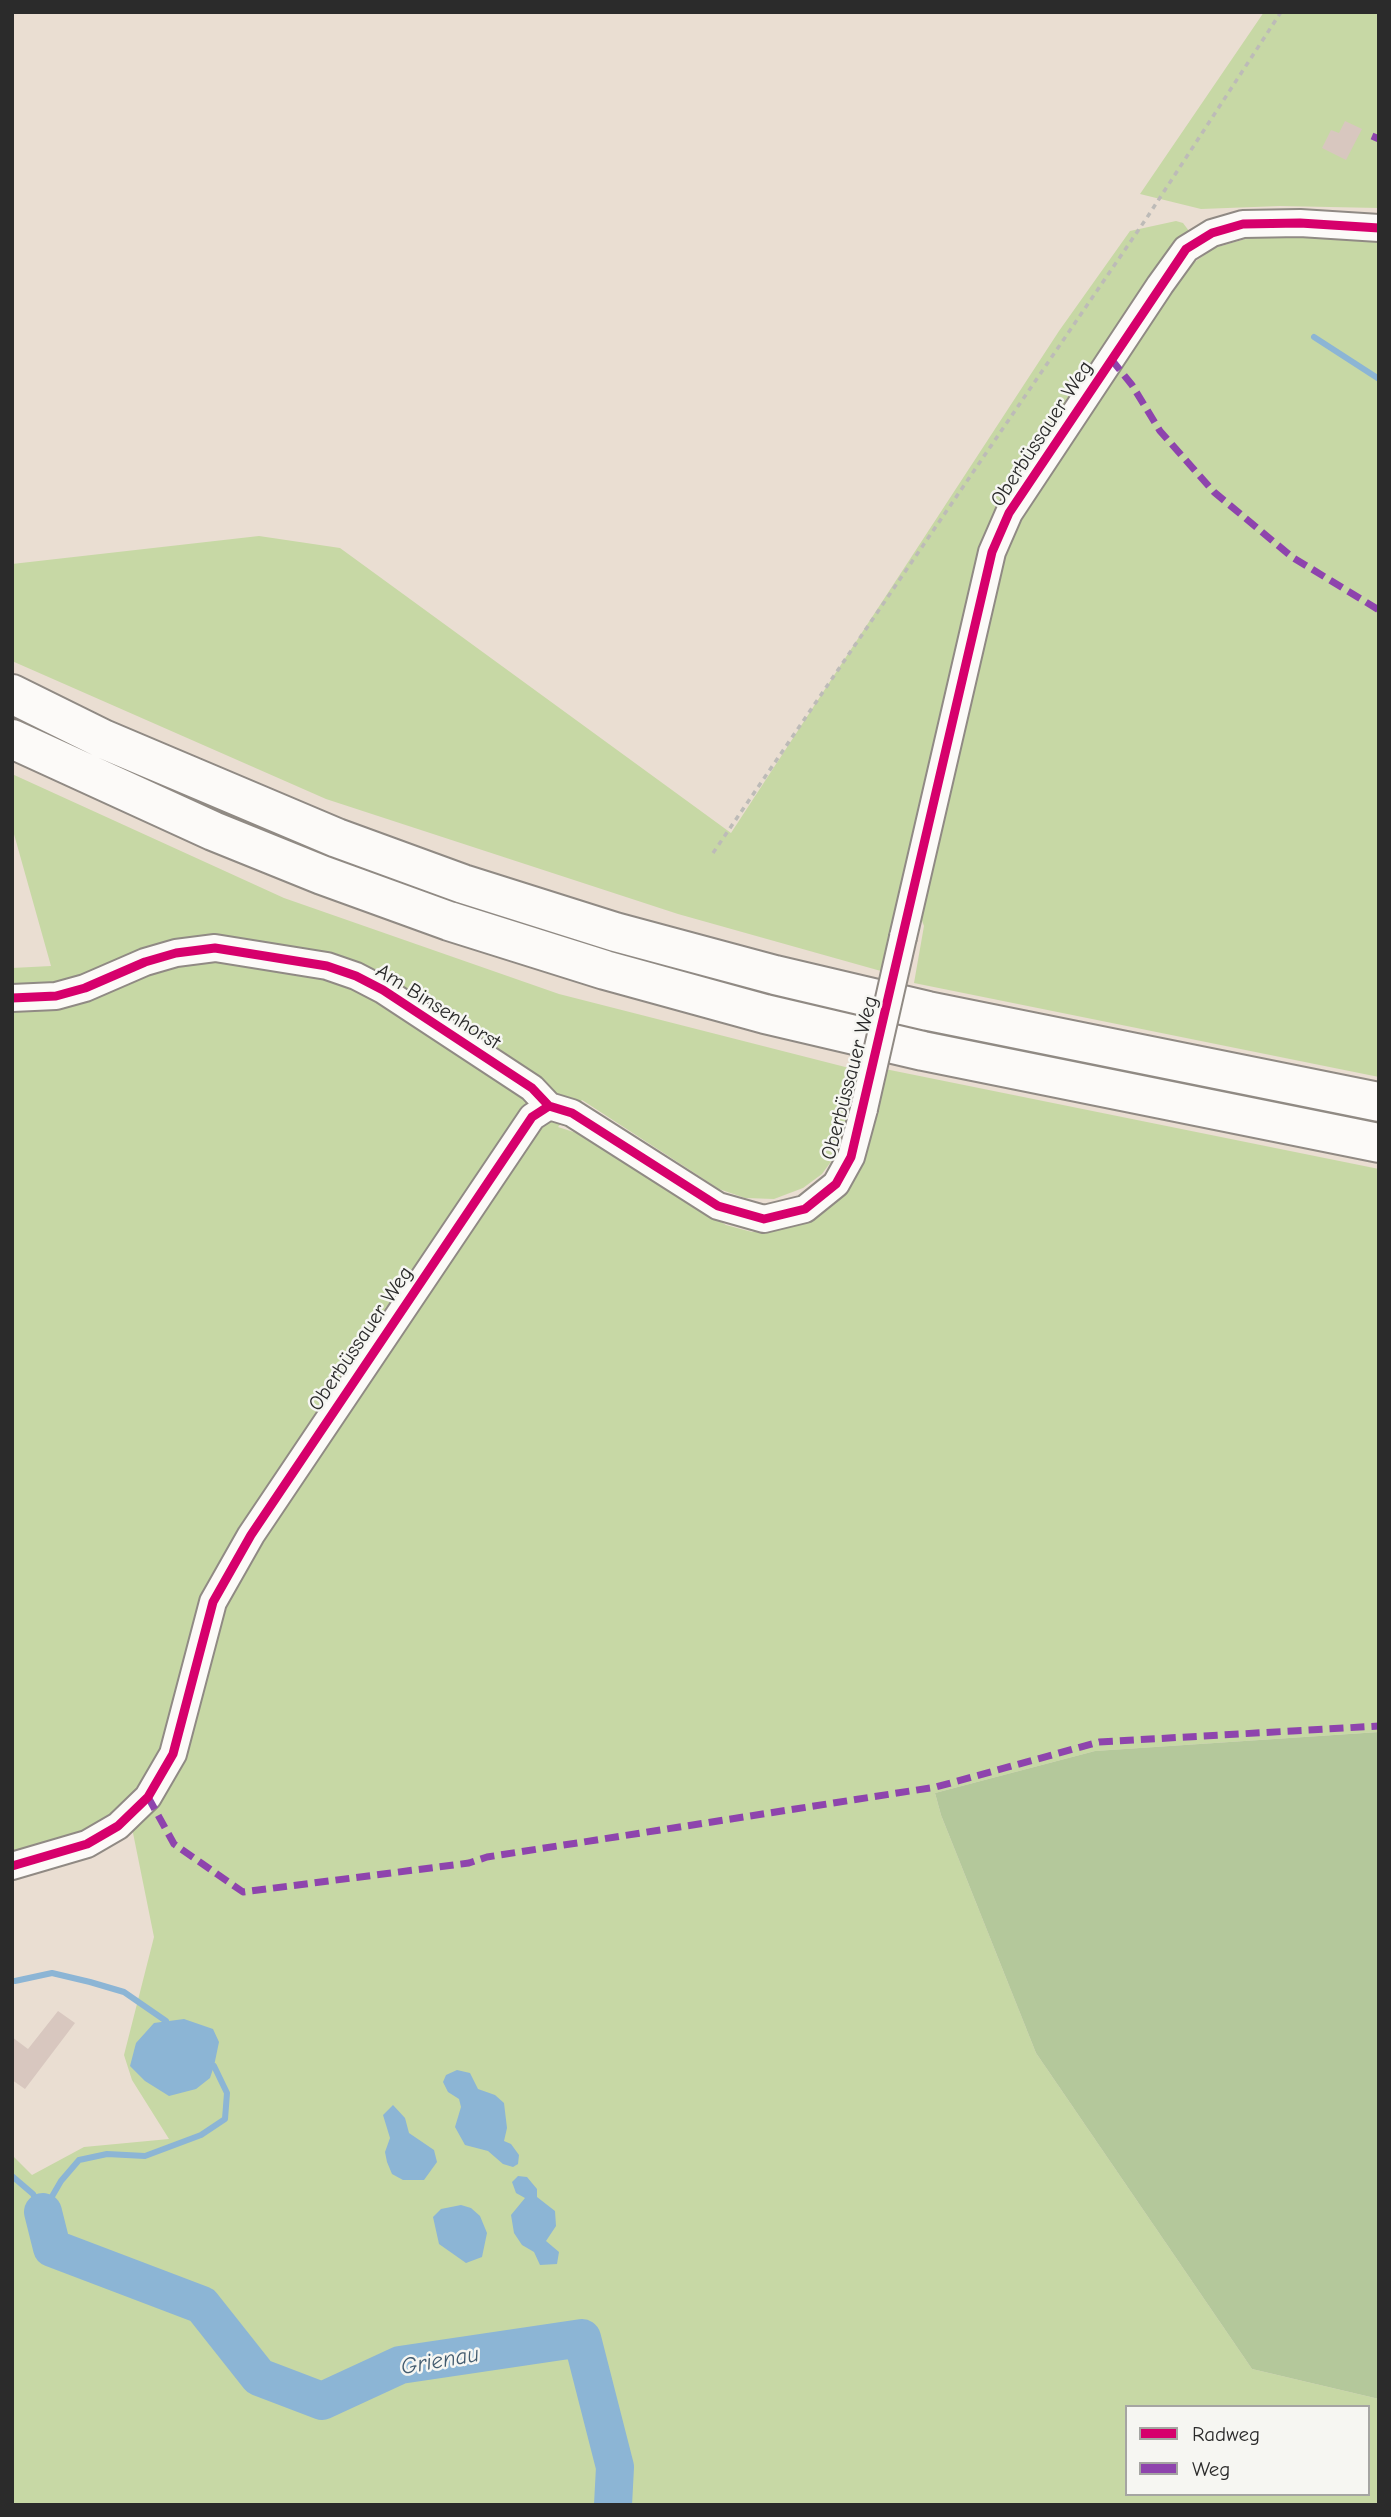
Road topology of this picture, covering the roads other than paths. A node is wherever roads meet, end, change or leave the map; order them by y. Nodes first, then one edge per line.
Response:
1 (1379, 228) edge
2 (12, 694) edge
3 (12, 739) edge
4 (12, 998) edge
5 (1379, 1102) edge
6 (549, 1106) junction
7 (1379, 1143) edge
8 (12, 1866) edge

1 - 6 street, Oberbüssauer Weg, bridge
2 - 5 highway
3 - 7 highway
4 - 6 street, Am Binsenhorst
6 - 8 street, Oberbüssauer Weg

